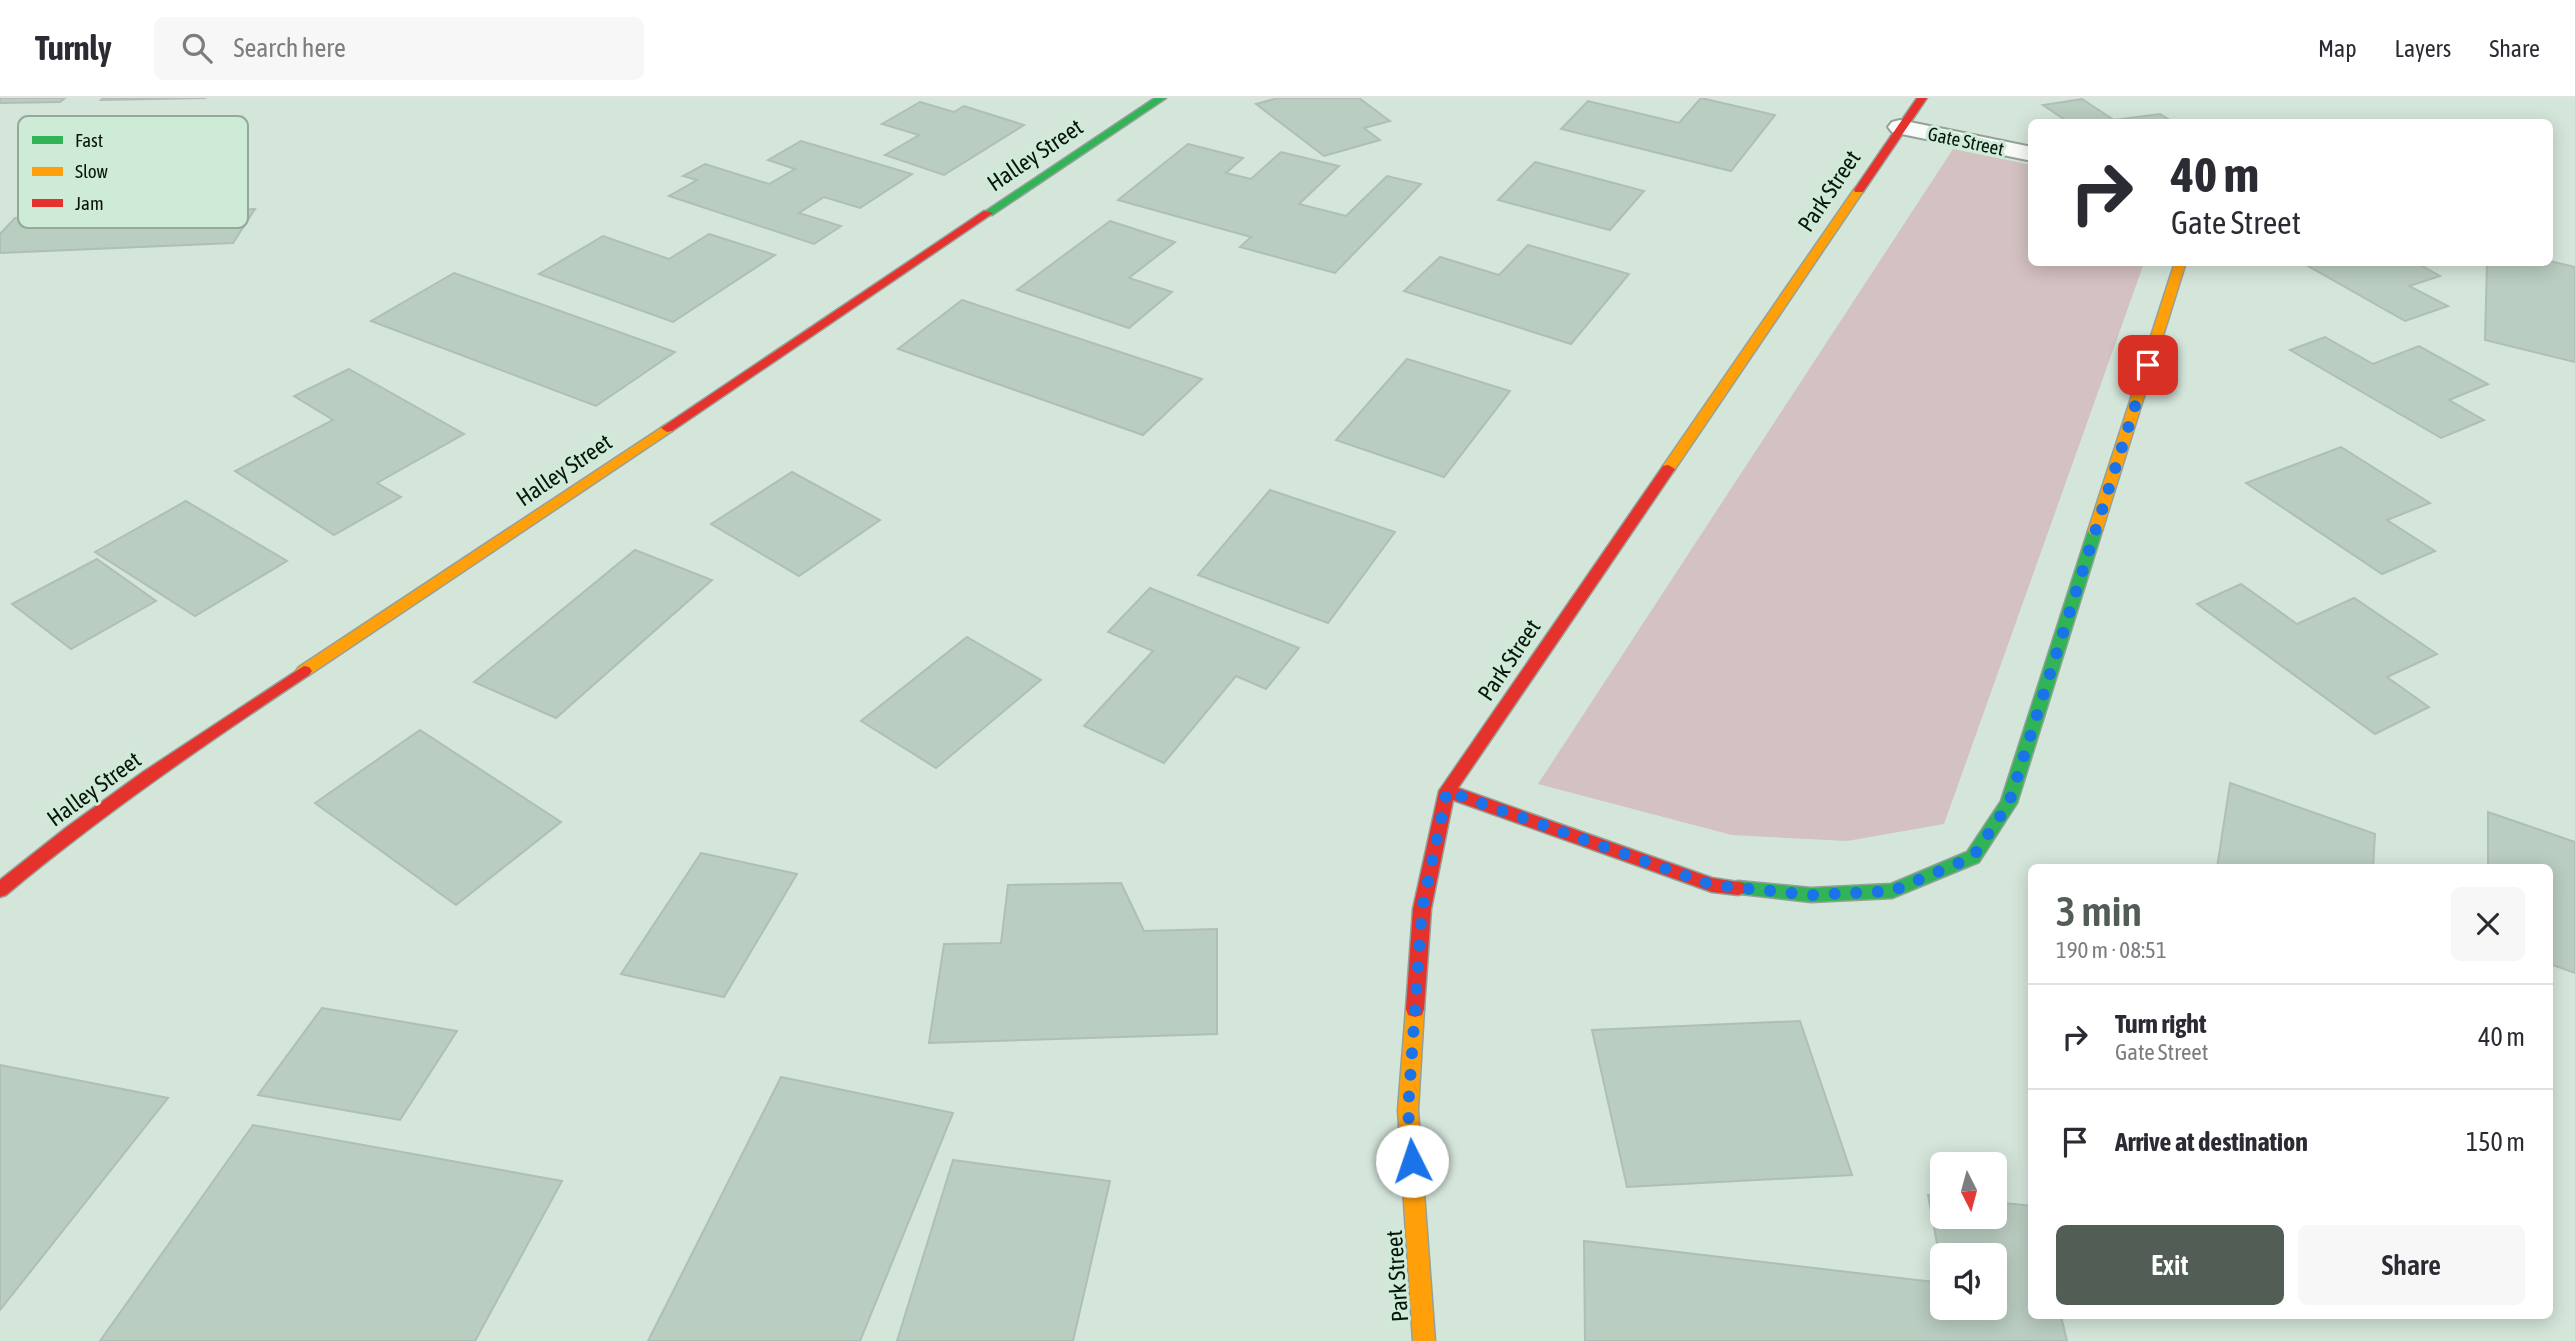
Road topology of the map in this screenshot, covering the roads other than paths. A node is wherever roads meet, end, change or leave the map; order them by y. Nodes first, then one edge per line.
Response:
1 (1161, 98) edge
2 (1922, 98) edge
3 (1900, 127) junction
4 (2028, 153) edge
5 (2180, 266) edge
6 (1447, 791) junction
7 (0, 890) edge
8 (1424, 1341) edge

1 - 7 street, Halley Street
2 - 3 street, Park Street
3 - 4 street, Gate Street
3 - 6 street, Park Street
5 - 6 street
6 - 8 street, Park Street

